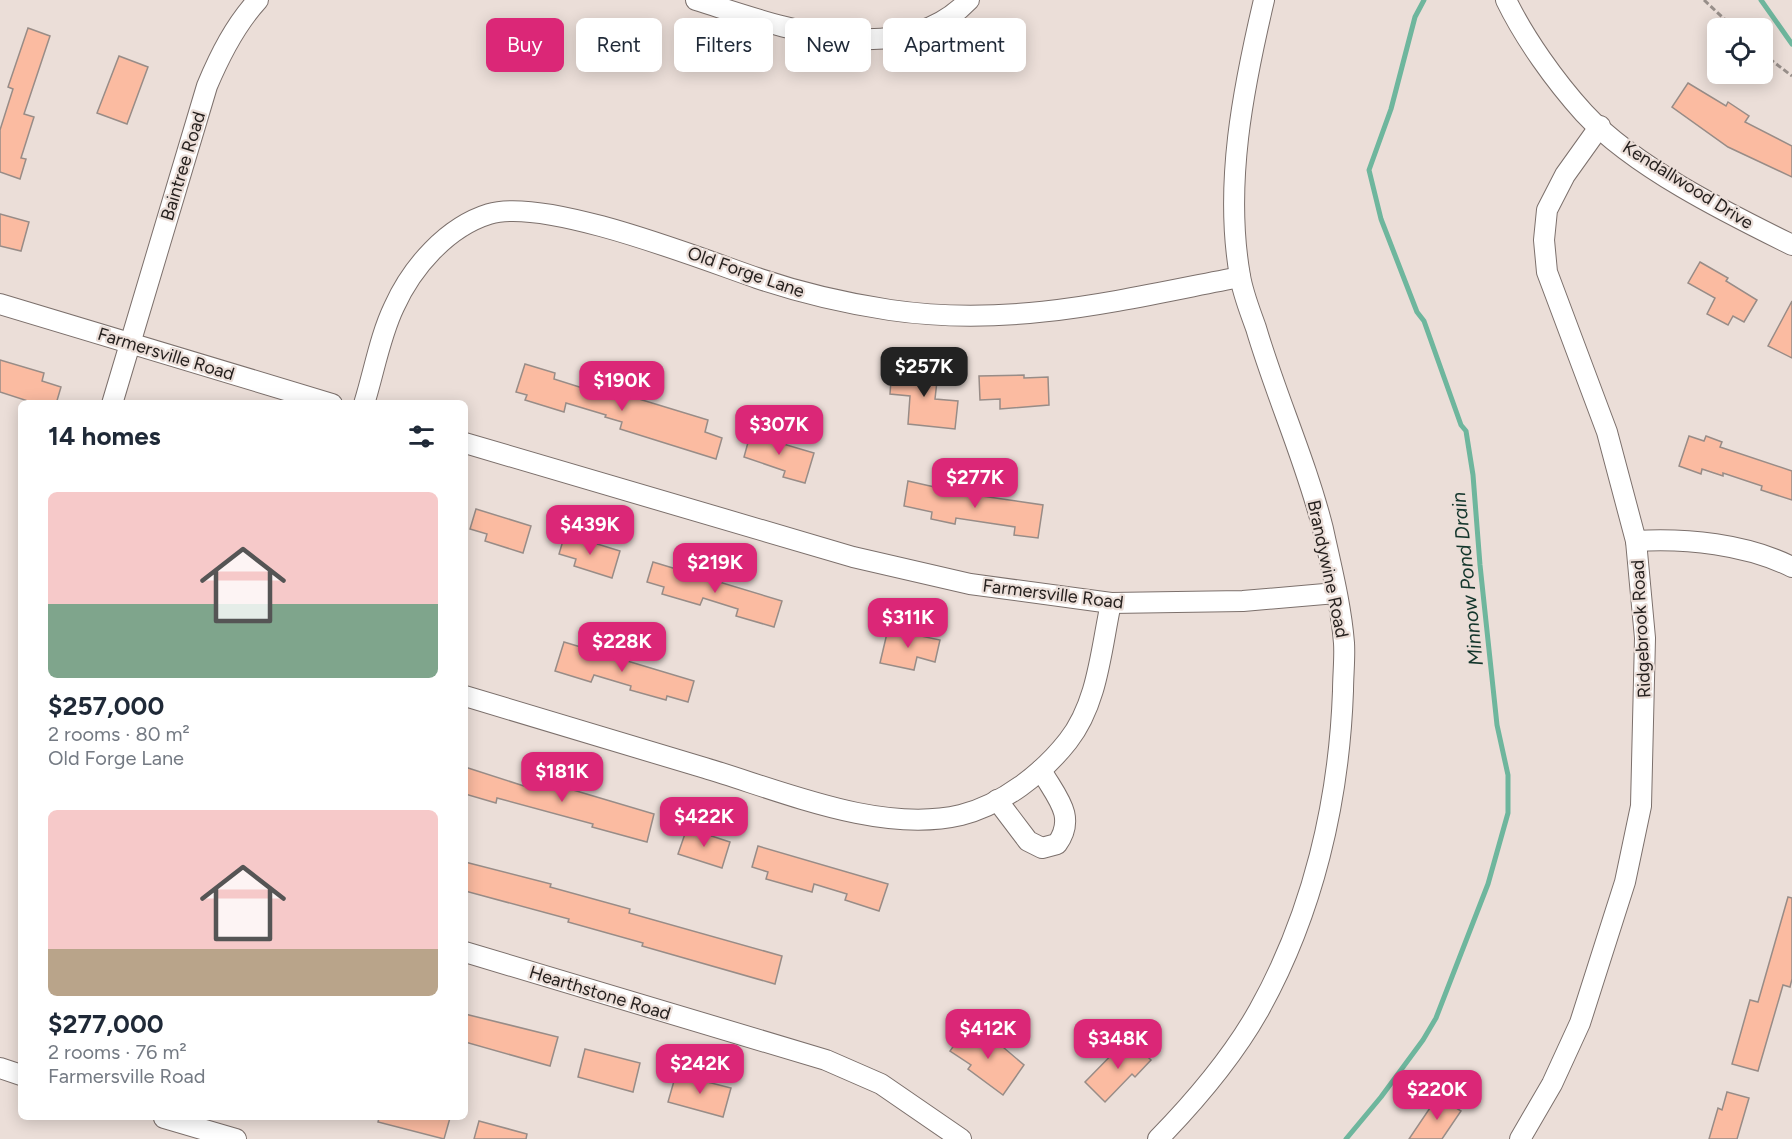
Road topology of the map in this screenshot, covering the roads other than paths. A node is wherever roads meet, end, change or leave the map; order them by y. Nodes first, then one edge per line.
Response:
1 (258, 0) edge
2 (696, 0) edge
3 (969, 0) edge
4 (1264, 0) edge
5 (1506, 0) edge
6 (1600, 126) junction
7 (1792, 245) edge
8 (1240, 277) junction
9 (0, 304) edge
10 (130, 343) junction
11 (113, 400) edge
12 (319, 400) edge
13 (365, 400) edge
14 (468, 444) edge
15 (1636, 541) junction
16 (1792, 567) edge
17 (1336, 593) junction
18 (1111, 603) junction
19 (468, 697) edge
20 (1041, 770) junction
21 (997, 800) junction
22 (468, 953) edge
23 (0, 1068) edge
24 (18, 1074) edge
25 (171, 1120) edge
26 (236, 1139) edge
27 (961, 1139) edge
28 (1158, 1139) edge
29 (1520, 1139) edge

1 - 10 street, Baintree Road
2 - 3 street
4 - 8 street, Brandywine Road
5 - 6 street, Kendallwood Drive
6 - 7 street, Kendallwood Drive
6 - 15 street, Ridgebrook Road
8 - 13 street, Old Forge Lane
8 - 17 street, Brandywine Road
9 - 10 street, Farmersville Road
10 - 11 street
10 - 12 street, Farmersville Road
14 - 18 street, Farmersville Road
15 - 16 street
15 - 29 street, Ridgebrook Road
17 - 18 street, Farmersville Road
17 - 28 street, Brandywine Road
18 - 20 street
19 - 21 street
20 - 21 street
20 - 21 street
22 - 27 street, Hearthstone Road
23 - 24 street
25 - 26 street

